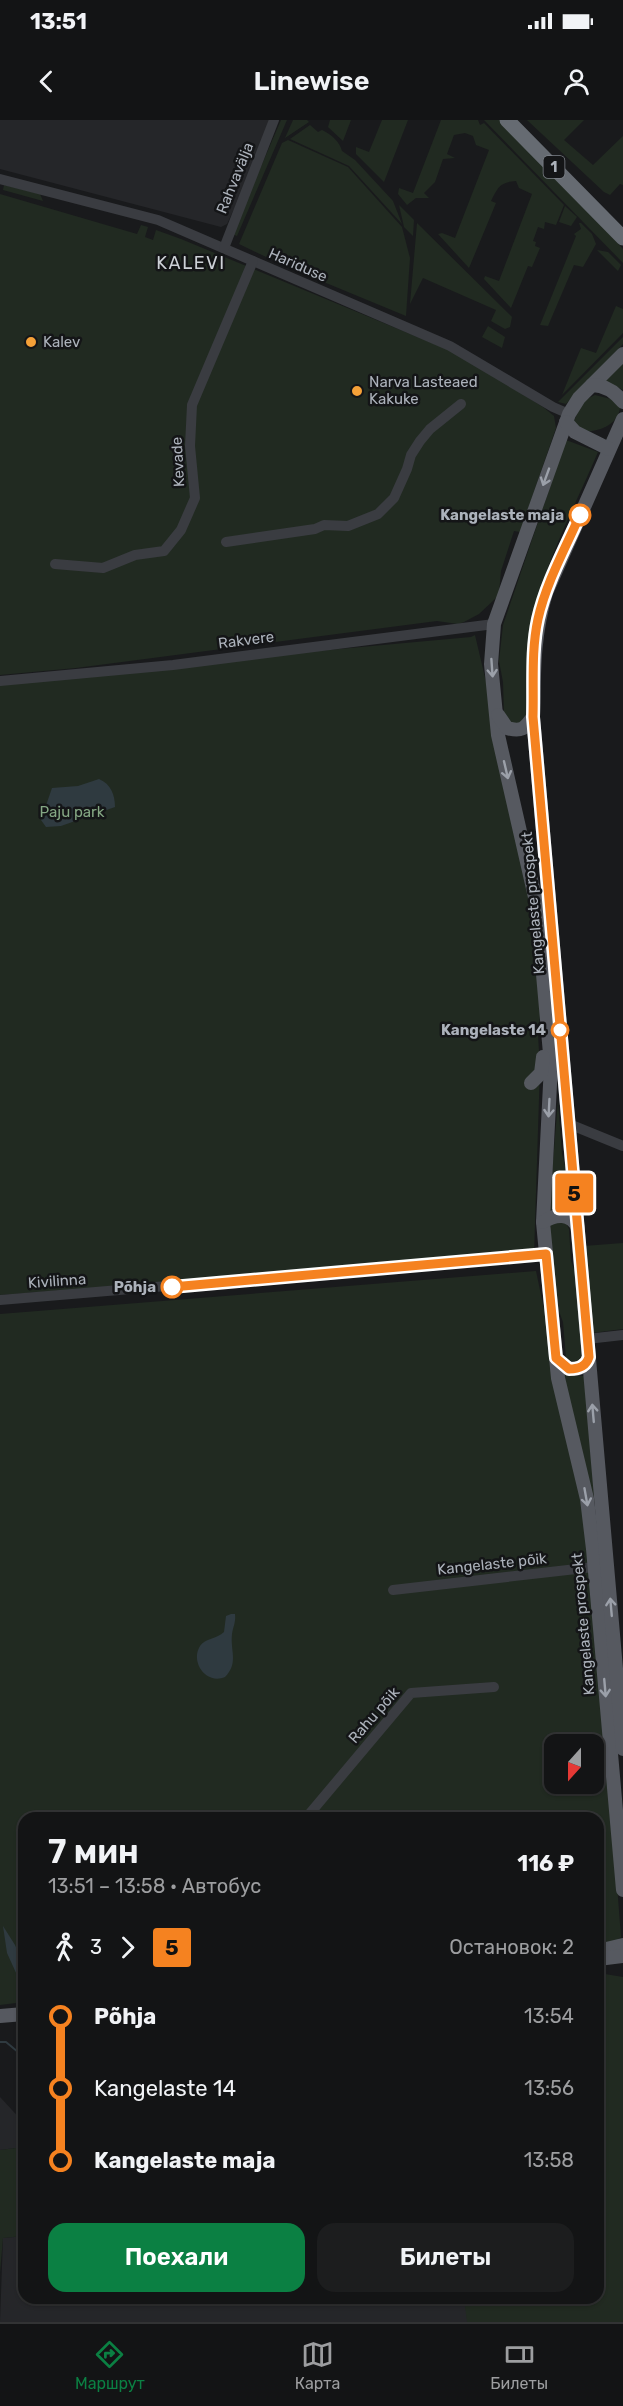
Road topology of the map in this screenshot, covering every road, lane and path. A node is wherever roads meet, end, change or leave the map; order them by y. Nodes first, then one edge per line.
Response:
1 (274, 120) edge
2 (507, 120) edge
3 (518, 120) edge
4 (0, 179) edge
5 (623, 227) edge
6 (623, 238) edge
7 (224, 248) junction
8 (253, 261) junction
9 (623, 354) edge
10 (592, 385) junction
11 (623, 402) edge
12 (461, 404) dead end
13 (568, 418) junction
14 (623, 419) edge
15 (609, 449) junction
16 (226, 542) dead end
17 (54, 564) dead end
18 (495, 624) junction
19 (0, 681) edge
20 (496, 713) junction
21 (533, 717) junction
22 (547, 1007) junction
23 (531, 1083) dead end
24 (550, 1084) junction
25 (565, 1086) junction
26 (569, 1124) junction
27 (623, 1146) edge
28 (543, 1222) junction
29 (578, 1228) junction
30 (546, 1254) junction
31 (0, 1300) edge
32 (623, 1335) edge
33 (587, 1339) junction
34 (589, 1357) junction
35 (556, 1358) junction
36 (594, 1567) junction
37 (393, 1590) dead end
38 (494, 1687) dead end
39 (623, 1749) edge
40 (311, 1812) edge
41 (623, 1890) edge
42 (622, 1950) edge
43 (604, 1951) edge
44 (604, 1957) edge
45 (18, 2014) edge
46 (0, 2016) edge

1 - 7 street, Rahvavälja
2 - 6 highway, 1
3 - 5 highway, 1
4 - 7 street, Hariduse
7 - 8 street, Hariduse
8 - 13 street, Hariduse
8 - 17 street, Kevade
9 - 10 main road, Kangelaste prospekt
10 - 11 main road
10 - 13 main road, Kangelaste prospekt
12 - 16 street
13 - 15 main road
13 -> 18 main road, Kangelaste prospekt
14 - 15 main road, Kangelaste prospekt
15 - 21 main road, Kangelaste prospekt
18 - 19 street, Rakvere
18 -> 20 main road, Kangelaste prospekt
20 - 21 main road
20 -> 22 main road, Kangelaste prospekt
21 - 25 main road, Kangelaste prospekt
22 - 23 main road
22 - 24 main road, Kangelaste prospekt
24 - 25 main road
24 -> 28 main road, Kangelaste prospekt
25 - 26 main road, Kangelaste prospekt
26 - 27 street
26 - 29 main road, Kangelaste prospekt
28 - 29 main road
28 - 30 main road, Kangelaste prospekt
29 - 33 main road, Kangelaste prospekt
30 - 31 street, Kivilinna
30 - 35 main road, Kangelaste prospekt
32 - 33 street
33 - 34 main road, Kangelaste prospekt
34 - 35 main road
39 -> 34 main road, Kangelaste prospekt
35 -> 36 main road, Kangelaste prospekt
36 - 37 street, Kangelaste põik
36 -> 41 main road, Kangelaste prospekt
38 - 40 street, Rahu põik
42 - 43 main road
42 - 44 main road
45 - 46 main road

